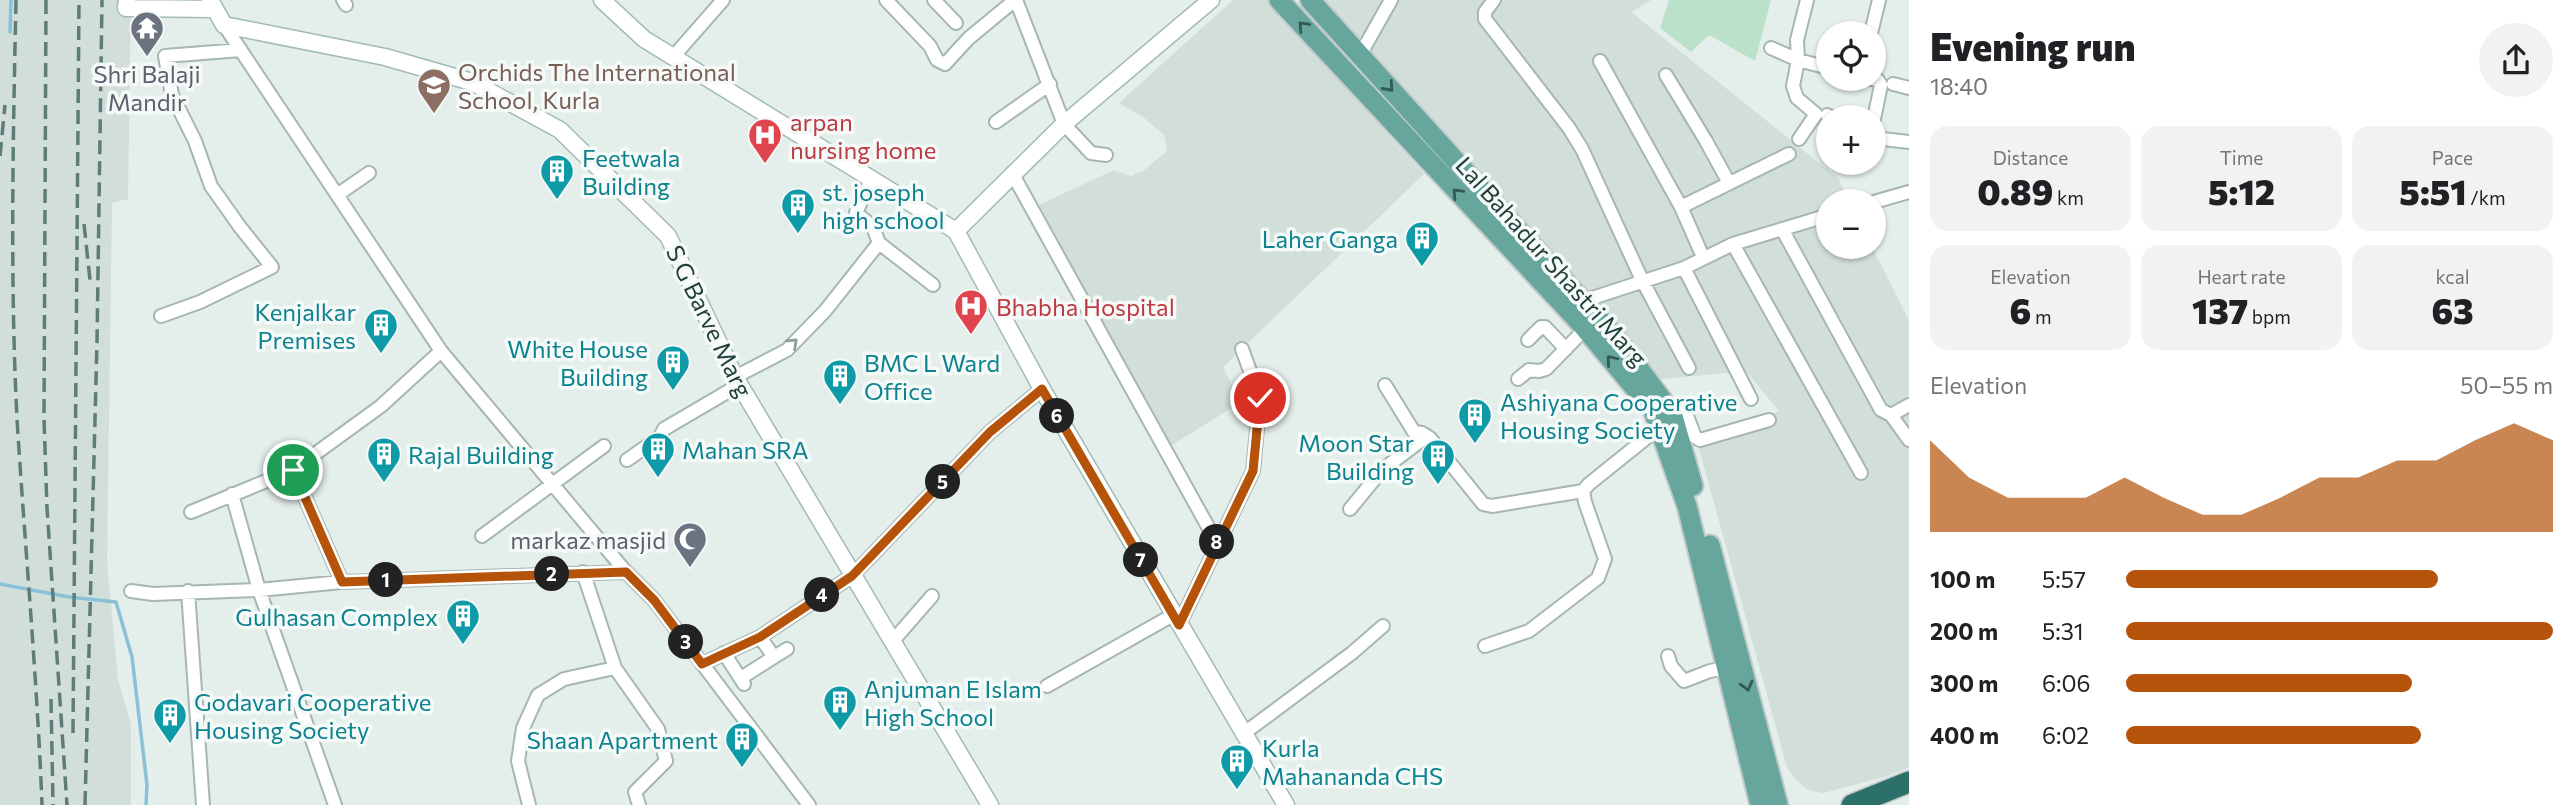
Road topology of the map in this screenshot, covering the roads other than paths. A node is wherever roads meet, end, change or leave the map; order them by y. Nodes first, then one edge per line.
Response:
1 (602, 0) edge
2 (886, 0) edge
3 (934, 0) edge
4 (1016, 0) edge
5 (1211, 0) edge
6 (1279, 0) edge
7 (1310, 0) edge
8 (1391, 0) edge
9 (1494, 0) edge
10 (1807, 0) edge
11 (1880, 0) edge
12 (718, 1) edge
13 (127, 4) edge
14 (212, 5) edge
15 (1874, 21) edge
16 (956, 23) dead end
17 (224, 25) junction
18 (1771, 48) dead end
19 (241, 50) junction
20 (1360, 55) junction
21 (673, 57) junction
22 (1798, 60) junction
23 (1600, 61) dead end
24 (1816, 65) edge
25 (1666, 75) dead end
26 (1050, 84) junction
27 (1893, 85) dead end
28 (1909, 88) edge
29 (996, 122) dead end
30 (1064, 124) junction
31 (1799, 139) dead end
32 (1886, 139) edge
33 (1909, 142) edge
34 (1789, 154) dead end
35 (1106, 155) dead end
36 (369, 173) dead end
37 (1012, 173) junction
38 (871, 179) junction
39 (1729, 183) junction
40 (1909, 192) edge
41 (337, 195) junction
42 (1886, 199) edge
43 (1681, 206) junction
44 (1816, 219) edge
45 (1782, 229) junction
46 (956, 231) junction
47 (878, 243) junction
48 (1733, 244) junction
49 (1703, 257) junction
50 (1684, 268) junction
51 (1642, 280) junction
52 (933, 285) dead end
53 (1583, 301) junction
54 (161, 316) dead end
55 (1585, 329) junction
56 (1528, 340) dead end
57 (1242, 349) dead end
58 (1566, 349) junction
59 (441, 351) junction
60 (1689, 368) dead end
61 (1518, 379) dead end
62 (737, 381) junction
63 (1385, 385) dead end
64 (1042, 389) junction
65 (1751, 399) dead end
66 (1909, 405) edge
67 (1684, 408) dead end
68 (1891, 415) junction
69 (1769, 420) dead end
70 (1676, 427) junction
71 (1427, 436) junction
72 (1909, 440) edge
73 (604, 446) dead end
74 (627, 460) dead end
75 (293, 470) junction
76 (1861, 474) dead end
77 (553, 486) junction
78 (1583, 491) junction
79 (232, 494) junction
80 (1350, 509) dead end
81 (191, 512) dead end
82 (482, 536) dead end
83 (1217, 543) junction
84 (583, 572) junction
85 (626, 572) junction
86 (852, 576) junction
87 (342, 582) junction
88 (259, 590) junction
89 (131, 591) dead end
90 (188, 591) junction
91 (932, 596) dead end
92 (1176, 620) junction
93 (1382, 626) dead end
94 (760, 637) junction
95 (892, 642) junction
96 (1485, 646) dead end
97 (1729, 647) junction
98 (787, 649) dead end
99 (724, 653) junction
100 (1668, 656) dead end
101 (774, 657) junction
102 (702, 664) junction
103 (615, 668) junction
104 (1726, 668) junction
105 (1047, 687) dead end
106 (1243, 734) junction
107 (1909, 782) edge
108 (1909, 797) edge
109 (1771, 804) edge
110 (203, 805) edge
111 (335, 805) edge
112 (529, 805) edge
113 (639, 805) edge
114 (809, 805) edge
115 (989, 805) edge
116 (1286, 805) edge
117 (1852, 805) edge
118 (1891, 805) edge

1 - 21 street
2 - 4 street
3 - 16 street
4 - 26 street
5 - 30 street
55 -> 6 main road, Lal Bahadur Shastri Marg
7 - 20 main road, Lal Bahadur Shastri Marg
8 - 20 street
9 - 51 street
10 - 22 street
11 - 15 street
12 - 21 street
13 - 14 street
14 - 17 street
17 - 19 street
17 - 62 street, S G Barve Marg
18 - 22 street
19 - 41 street
19 - 54 street
20 -> 53 main road, Lal Bahadur Shastri Marg
21 - 38 street
22 - 24 street
22 - 31 street
23 - 43 street
25 - 39 street
26 - 29 street
26 - 30 street
27 - 28 street
30 - 35 street
30 - 37 street
32 - 33 street
34 - 39 street
36 - 41 street
37 - 46 street
37 - 83 street
38 - 46 street
38 - 47 street
39 - 43 street
40 - 42 street
41 - 59 street
43 - 49 street
44 - 45 street
45 - 48 street
45 - 68 street
46 - 64 street
47 - 52 street
62 -> 47 street
48 - 49 street
48 - 76 street
49 - 50 street
50 - 51 street
50 - 65 street
51 - 53 street
51 - 60 street
53 - 70 main road, Lal Bahadur Shastri Marg
55 - 58 street
70 -> 55 main road, Lal Bahadur Shastri Marg
56 - 58 street
57 - 83 street
58 - 61 street
59 - 75 street
59 - 77 street
62 - 74 street
62 - 86 street, S G Barve Marg
63 - 71 street
64 - 86 street
64 - 92 street
66 - 68 street
67 - 70 street
68 - 72 street
69 - 70 street
70 - 78 street
70 - 97 main road, Lal Bahadur Shastri Marg
71 - 78 street
71 - 80 street
73 - 77 street
75 - 79 street
75 - 87 street
77 - 82 street
77 - 85 street
78 - 96 street
79 - 81 street
79 - 88 street
83 - 92 street
84 - 85 street
84 - 87 street
84 - 103 street
85 - 102 street
86 - 94 street
86 - 95 street, S G Barve Marg
87 - 88 street
88 - 90 street
88 - 111 street
89 - 90 street
90 - 110 street
91 - 95 street
92 - 105 street
92 - 106 street
93 - 106 street
94 - 99 street
94 - 101 street
95 - 115 street, S G Barve Marg
97 - 104 main road, Lal Bahadur Shastri Marg
97 -> 109 main road, Lal Bahadur Shastri Marg
98 - 101 street
99 - 101 street
99 - 102 street
100 - 104 street
102 - 114 street
103 - 112 street
103 - 113 street
104 - 109 main road, Lal Bahadur Shastri Marg
106 - 116 street
107 - 117 highway
108 - 118 highway

